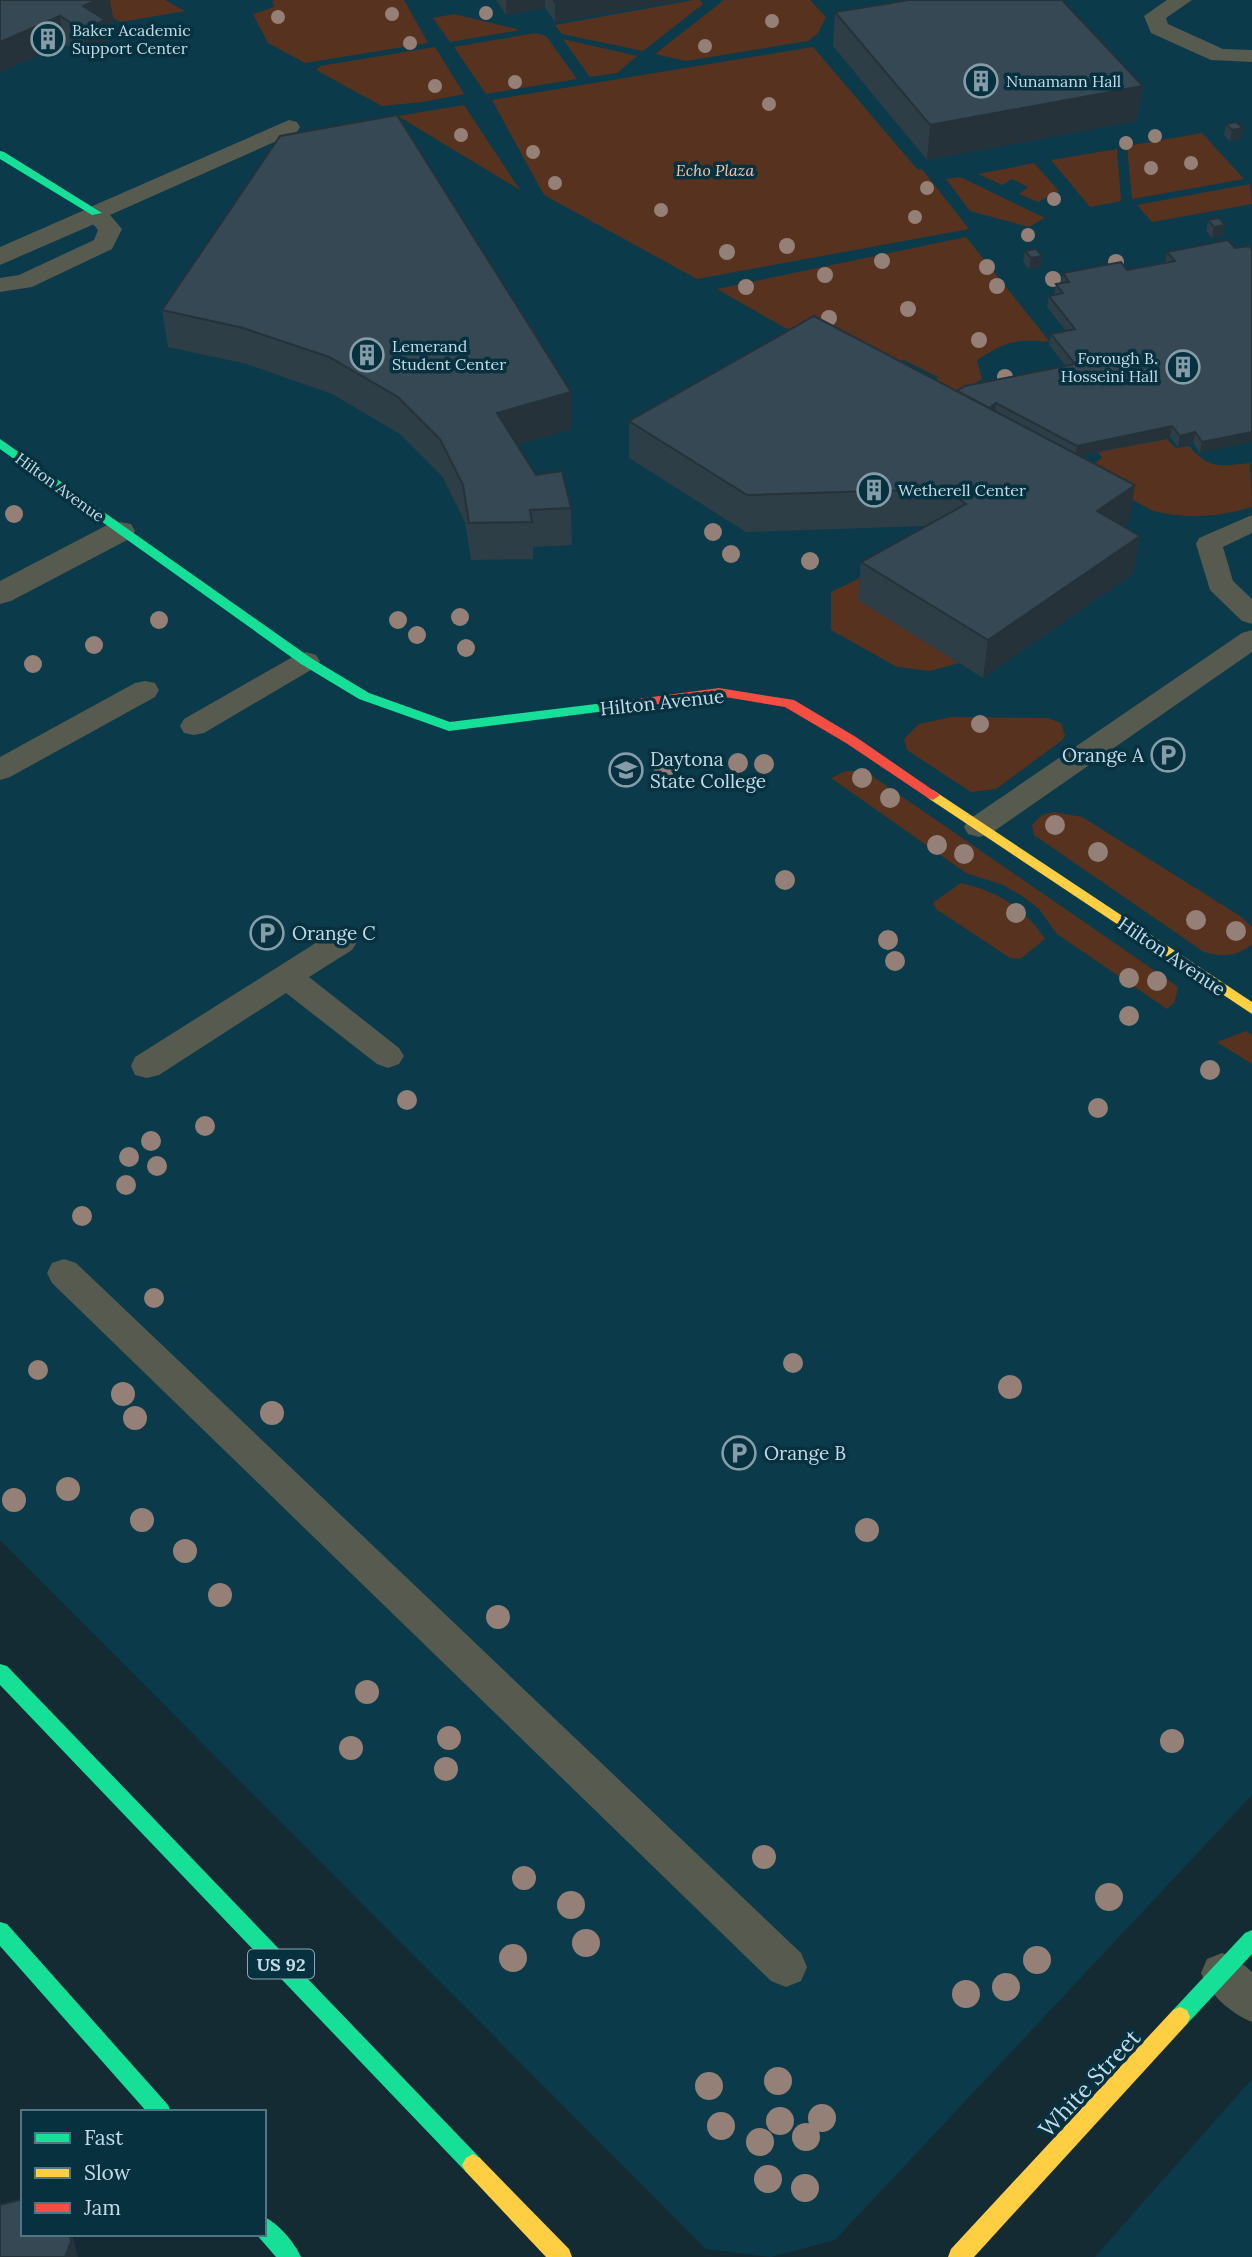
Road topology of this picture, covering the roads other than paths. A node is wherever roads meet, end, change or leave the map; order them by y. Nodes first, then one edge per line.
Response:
1 (1182, 0) edge
2 (1252, 56) edge
3 (289, 127) dead end
4 (0, 154) edge
5 (96, 213) junction
6 (0, 257) edge
7 (0, 285) edge
8 (0, 443) edge
9 (1252, 523) edge
10 (120, 531) junction
11 (0, 594) edge
12 (1252, 615) edge
13 (1252, 639) edge
14 (306, 660) junction
15 (145, 690) dead end
16 (194, 726) dead end
17 (0, 770) edge
18 (979, 827) junction
19 (341, 942) dead end
20 (286, 977) junction
21 (1252, 1009) edge
22 (388, 1056) dead end
23 (147, 1066) dead end
24 (64, 1273) dead end
25 (0, 1672) edge
26 (0, 1931) edge
27 (1252, 1940) edge
28 (786, 1967) dead end
29 (1222, 1973) junction
30 (1252, 2001) edge
31 (159, 2110) edge
32 (266, 2230) edge
33 (962, 2256) edge
34 (290, 2257) edge
35 (561, 2257) edge

1 - 2 lane
3 - 5 lane
4 - 5 street
5 - 6 street
5 - 7 lane
8 - 10 street, Hilton Avenue
9 - 12 lane
10 - 11 street, Hilton Avenue
10 - 14 street, Hilton Avenue
13 - 18 lane
14 - 16 lane
14 - 18 street, Hilton Avenue
15 - 17 lane
18 - 21 street, Hilton Avenue
19 - 20 lane
20 - 22 lane
20 - 23 lane
24 - 28 lane
25 - 35 street, US 92
26 - 31 street
27 - 29 street, White Street
29 - 30 lane
29 - 33 street, White Street
32 - 34 street

